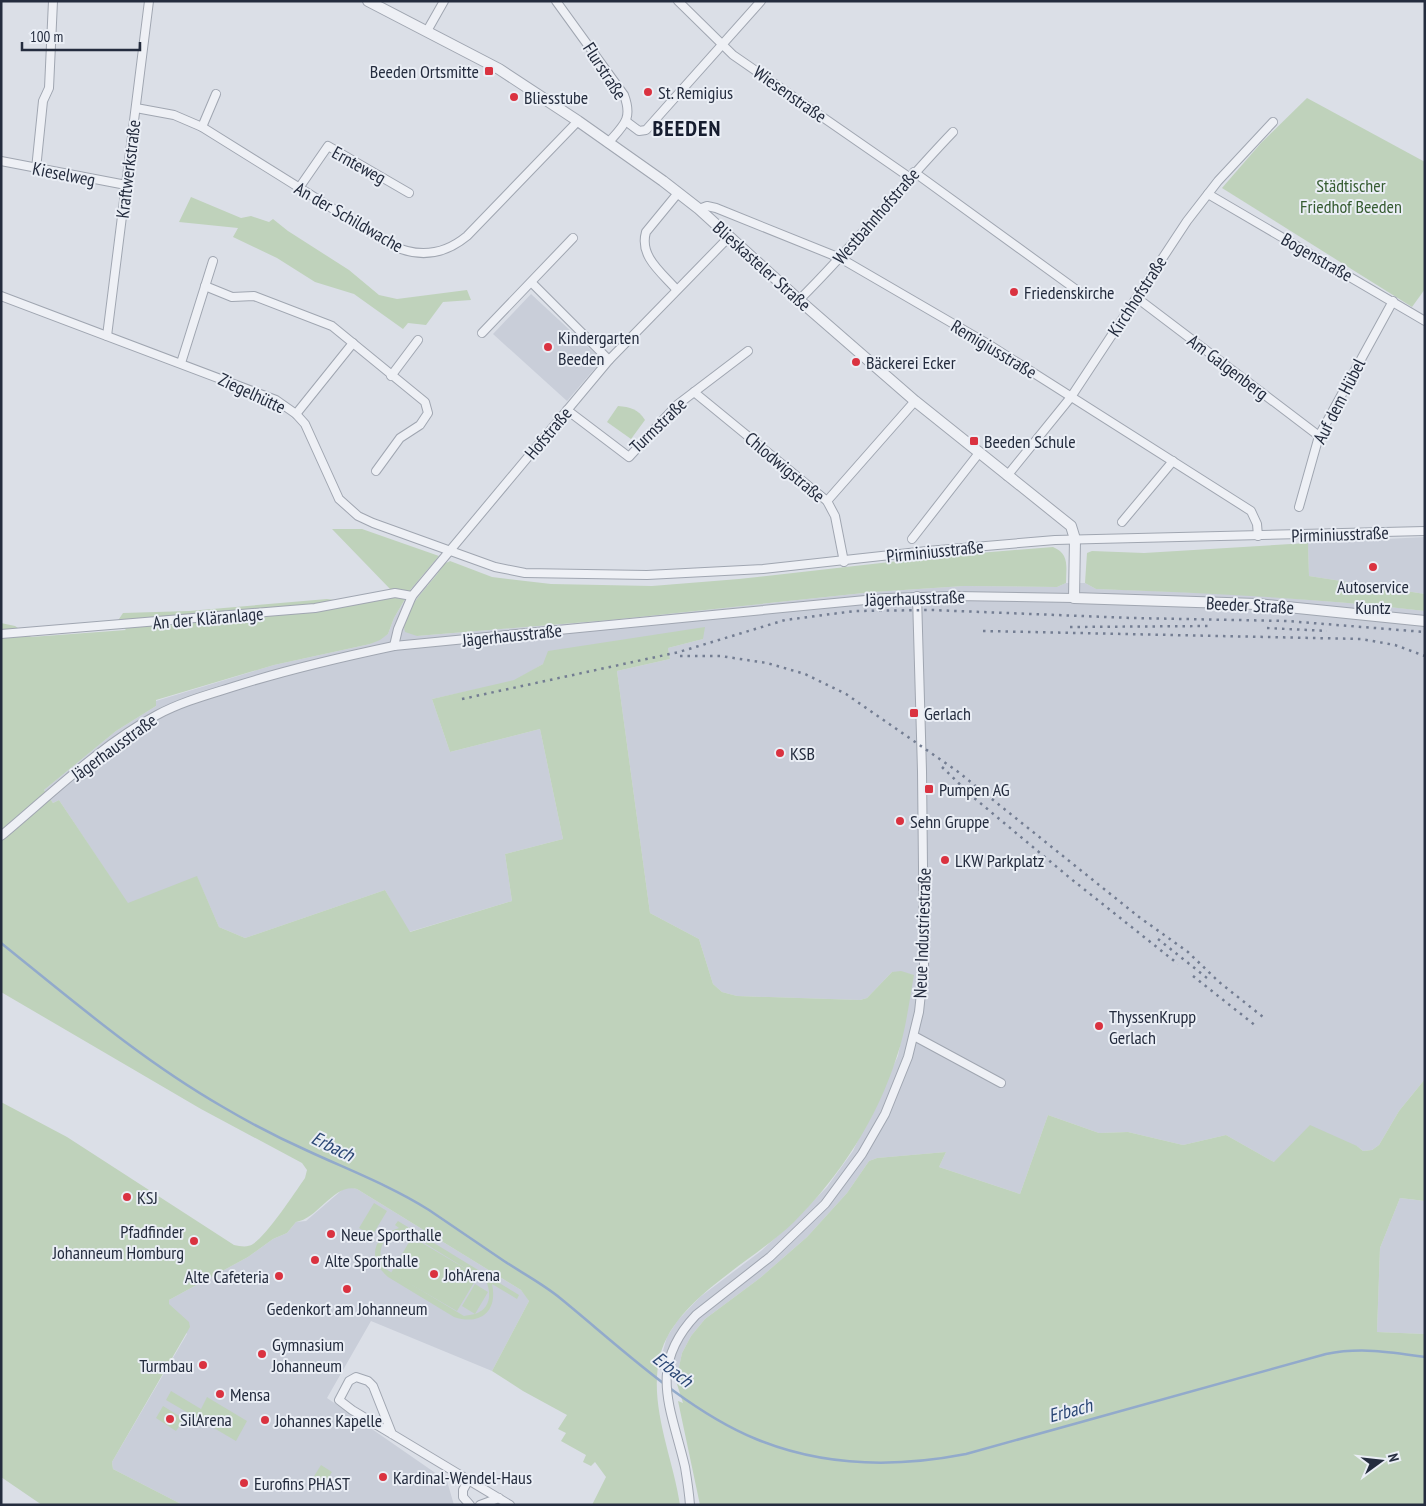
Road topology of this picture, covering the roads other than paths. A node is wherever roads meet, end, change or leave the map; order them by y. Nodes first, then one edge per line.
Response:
1 (53, 1) edge
2 (149, 1) edge
3 (368, 1) edge
4 (444, 1) edge
5 (556, 1) edge
6 (678, 1) edge
7 (761, 1) edge
8 (427, 32) junction
9 (722, 46) junction
10 (216, 94) dead end
11 (136, 108) junction
12 (578, 121) junction
13 (627, 122) junction
14 (1273, 122) dead end
15 (202, 127) junction
16 (953, 132) dead end
17 (608, 143) junction
18 (1, 161) edge
19 (36, 169) junction
20 (912, 175) junction
21 (126, 185) junction
22 (300, 188) junction
23 (409, 193) dead end
24 (678, 193) junction
25 (1208, 194) junction
26 (699, 209) junction
27 (728, 236) junction
28 (573, 238) dead end
29 (840, 258) junction
30 (213, 261) dead end
31 (532, 283) junction
32 (205, 286) junction
33 (676, 289) junction
34 (1078, 291) dead end
35 (1, 296) edge
36 (1136, 298) junction
37 (799, 300) junction
38 (1393, 301) junction
39 (1425, 321) edge
40 (482, 333) dead end
41 (107, 336) junction
42 (418, 340) dead end
43 (353, 343) junction
44 (748, 351) dead end
45 (610, 360) junction
46 (181, 363) junction
47 (391, 376) junction
48 (694, 392) junction
49 (1071, 397) junction
50 (916, 401) junction
51 (567, 410) junction
52 (296, 414) junction
53 (1319, 436) junction
54 (979, 453) junction
55 (1173, 461) junction
56 (376, 471) dead end
57 (1008, 476) junction
58 (827, 501) junction
59 (1299, 507) dead end
60 (1122, 522) dead end
61 (1425, 531) edge
62 (1258, 536) junction
63 (912, 539) dead end
64 (1075, 539) junction
65 (450, 550) junction
66 (844, 562) junction
67 (412, 596) junction
68 (917, 596) junction
69 (1074, 598) junction
70 (1425, 621) edge
71 (1, 634) edge
72 (394, 646) junction
73 (1, 836) edge
74 (914, 1036) junction
75 (1000, 1083) dead end
76 (392, 1434) junction
77 (468, 1480) junction
78 (499, 1498) junction
79 (470, 1505) edge
80 (480, 1505) edge
81 (510, 1505) edge
82 (690, 1505) edge

1 - 19 street
2 - 11 street, Kraftwerkstraße
3 - 8 street, Blieskasteler Straße
4 - 8 street
5 - 13 street, Flurstraße
6 - 9 street, Wiesenstraße
7 - 9 street
8 - 12 street, Blieskasteler Straße
9 - 13 street
9 - 20 street, Wiesenstraße
10 - 15 street
11 - 15 street, An der Schildwache
11 - 21 street, Kraftwerkstraße
12 - 17 street, Blieskasteler Straße
12 - 22 street, An der Schildwache
13 - 17 street, Flurstraße
14 - 25 street, Kirchhofstraße
15 - 22 street, An der Schildwache
16 - 20 street, Westbahnhofstraße
17 - 24 street, Blieskasteler Straße
18 - 19 street, Kieselweg
19 - 21 street, Kieselweg
20 - 29 street, Westbahnhofstraße
20 - 34 street, Wiesenstraße
21 - 41 street, Kraftwerkstraße
22 - 23 street, Ernteweg
24 - 26 street, Blieskasteler Straße
24 - 33 street
25 - 36 street, Kirchhofstraße
25 - 38 street, Bogenstraße
26 - 27 street, Blieskasteler Straße
26 - 29 street, Remigiusstraße
27 - 33 street, Hofstraße
27 - 37 street, Blieskasteler Straße
28 - 31 street
29 - 37 street, Westbahnhofstraße
29 - 49 street, Remigiusstraße
30 - 32 street
31 - 40 street
31 - 45 street
32 - 43 street
32 - 46 street
33 - 45 street, Hofstraße
35 - 41 street, Ziegelhütte
36 - 49 street, Kirchhofstraße
36 - 53 street, Am Galgenberg
37 - 50 street, Blieskasteler Straße
38 - 39 street, Bogenstraße
38 - 53 street, Auf dem Hübel
41 - 46 street, Ziegelhütte
42 - 47 street
43 - 47 street
43 - 52 street
44 - 48 street, Turmstraße
45 - 51 street, Hofstraße
46 - 52 street, Ziegelhütte
47 - 56 street
48 - 51 street, Turmstraße
48 - 58 street, Chlodwigstraße
49 - 55 street, Remigiusstraße
49 - 57 street, Kirchhofstraße
50 - 54 street, Blieskasteler Straße
50 - 58 street
51 - 65 street, Hofstraße
52 - 65 street, Ziegelhütte
53 - 59 street, Auf dem Hübel
54 - 57 street, Blieskasteler Straße
54 - 63 street
55 - 60 street
55 - 62 street, Remigiusstraße
57 - 64 street, Blieskasteler Straße
58 - 66 street, Chlodwigstraße
61 - 62 street, Pirminiusstraße
62 - 64 street, Pirminiusstraße
64 - 66 street, Pirminiusstraße
64 - 69 street, Blieskasteler Straße
65 - 66 street, Pirminiusstraße
65 - 67 street, Hofstraße
67 - 71 street, An der Kläranlage
67 - 72 street, Hofstraße
68 - 69 street, Jägerhausstraße
68 - 72 street, Jägerhausstraße
68 - 74 street, Neue Industriestraße
69 - 70 street, Beeder Straße
72 - 73 street, Jägerhausstraße
74 - 75 street
74 - 82 street, Neue Industriestraße
76 - 76 street
76 - 77 street
77 - 78 street
77 - 79 street
78 - 80 street
78 - 81 street

